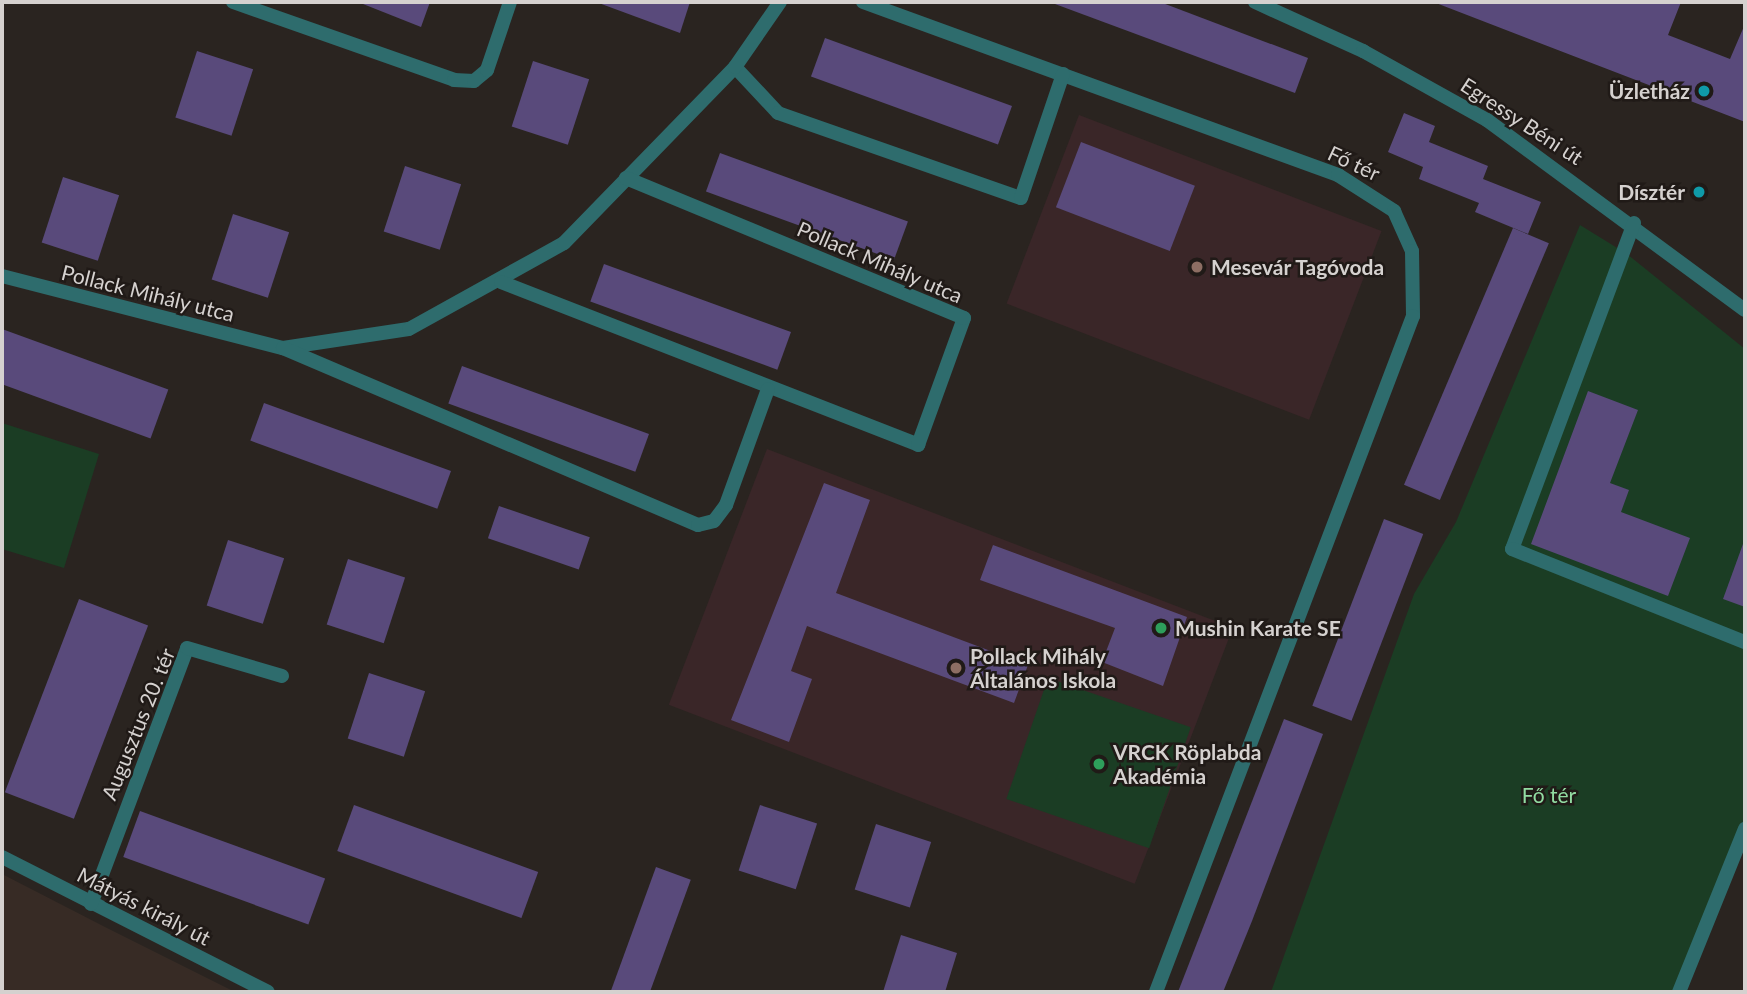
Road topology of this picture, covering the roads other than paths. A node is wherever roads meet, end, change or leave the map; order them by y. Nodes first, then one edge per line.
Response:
1 (233, 2) edge
2 (510, 2) edge
3 (780, 2) edge
4 (863, 2) edge
5 (1255, 2) edge
6 (735, 67) junction
7 (1063, 74) junction
8 (626, 178) junction
9 (1634, 223) junction
10 (2, 276) edge
11 (501, 282) junction
12 (1745, 310) edge
13 (283, 348) junction
14 (768, 389) junction
15 (1745, 642) edge
16 (282, 676) dead end
17 (1745, 829) edge
18 (2, 857) edge
19 (91, 904) junction
20 (268, 992) edge
21 (1156, 992) edge
22 (1679, 992) edge

1 - 2 street
3 - 6 street, Pollack Mihály utca
4 - 7 street
5 - 9 street, Egressy Béni út
6 - 7 street
6 - 8 street, Pollack Mihály utca
7 - 21 street, Fő tér
8 - 11 street, Pollack Mihály utca
8 - 14 street, Pollack Mihály utca
9 - 12 street, Egressy Béni út
9 - 15 street
10 - 13 street, Pollack Mihály utca
11 - 13 street, Pollack Mihály utca
11 - 14 street, Pollack Mihály utca
13 - 14 street, Pollack Mihály utca
16 - 19 street, Augusztus 20. tér
17 - 22 street
18 - 19 street, Mátyás király út
19 - 20 street, Mátyás király út

